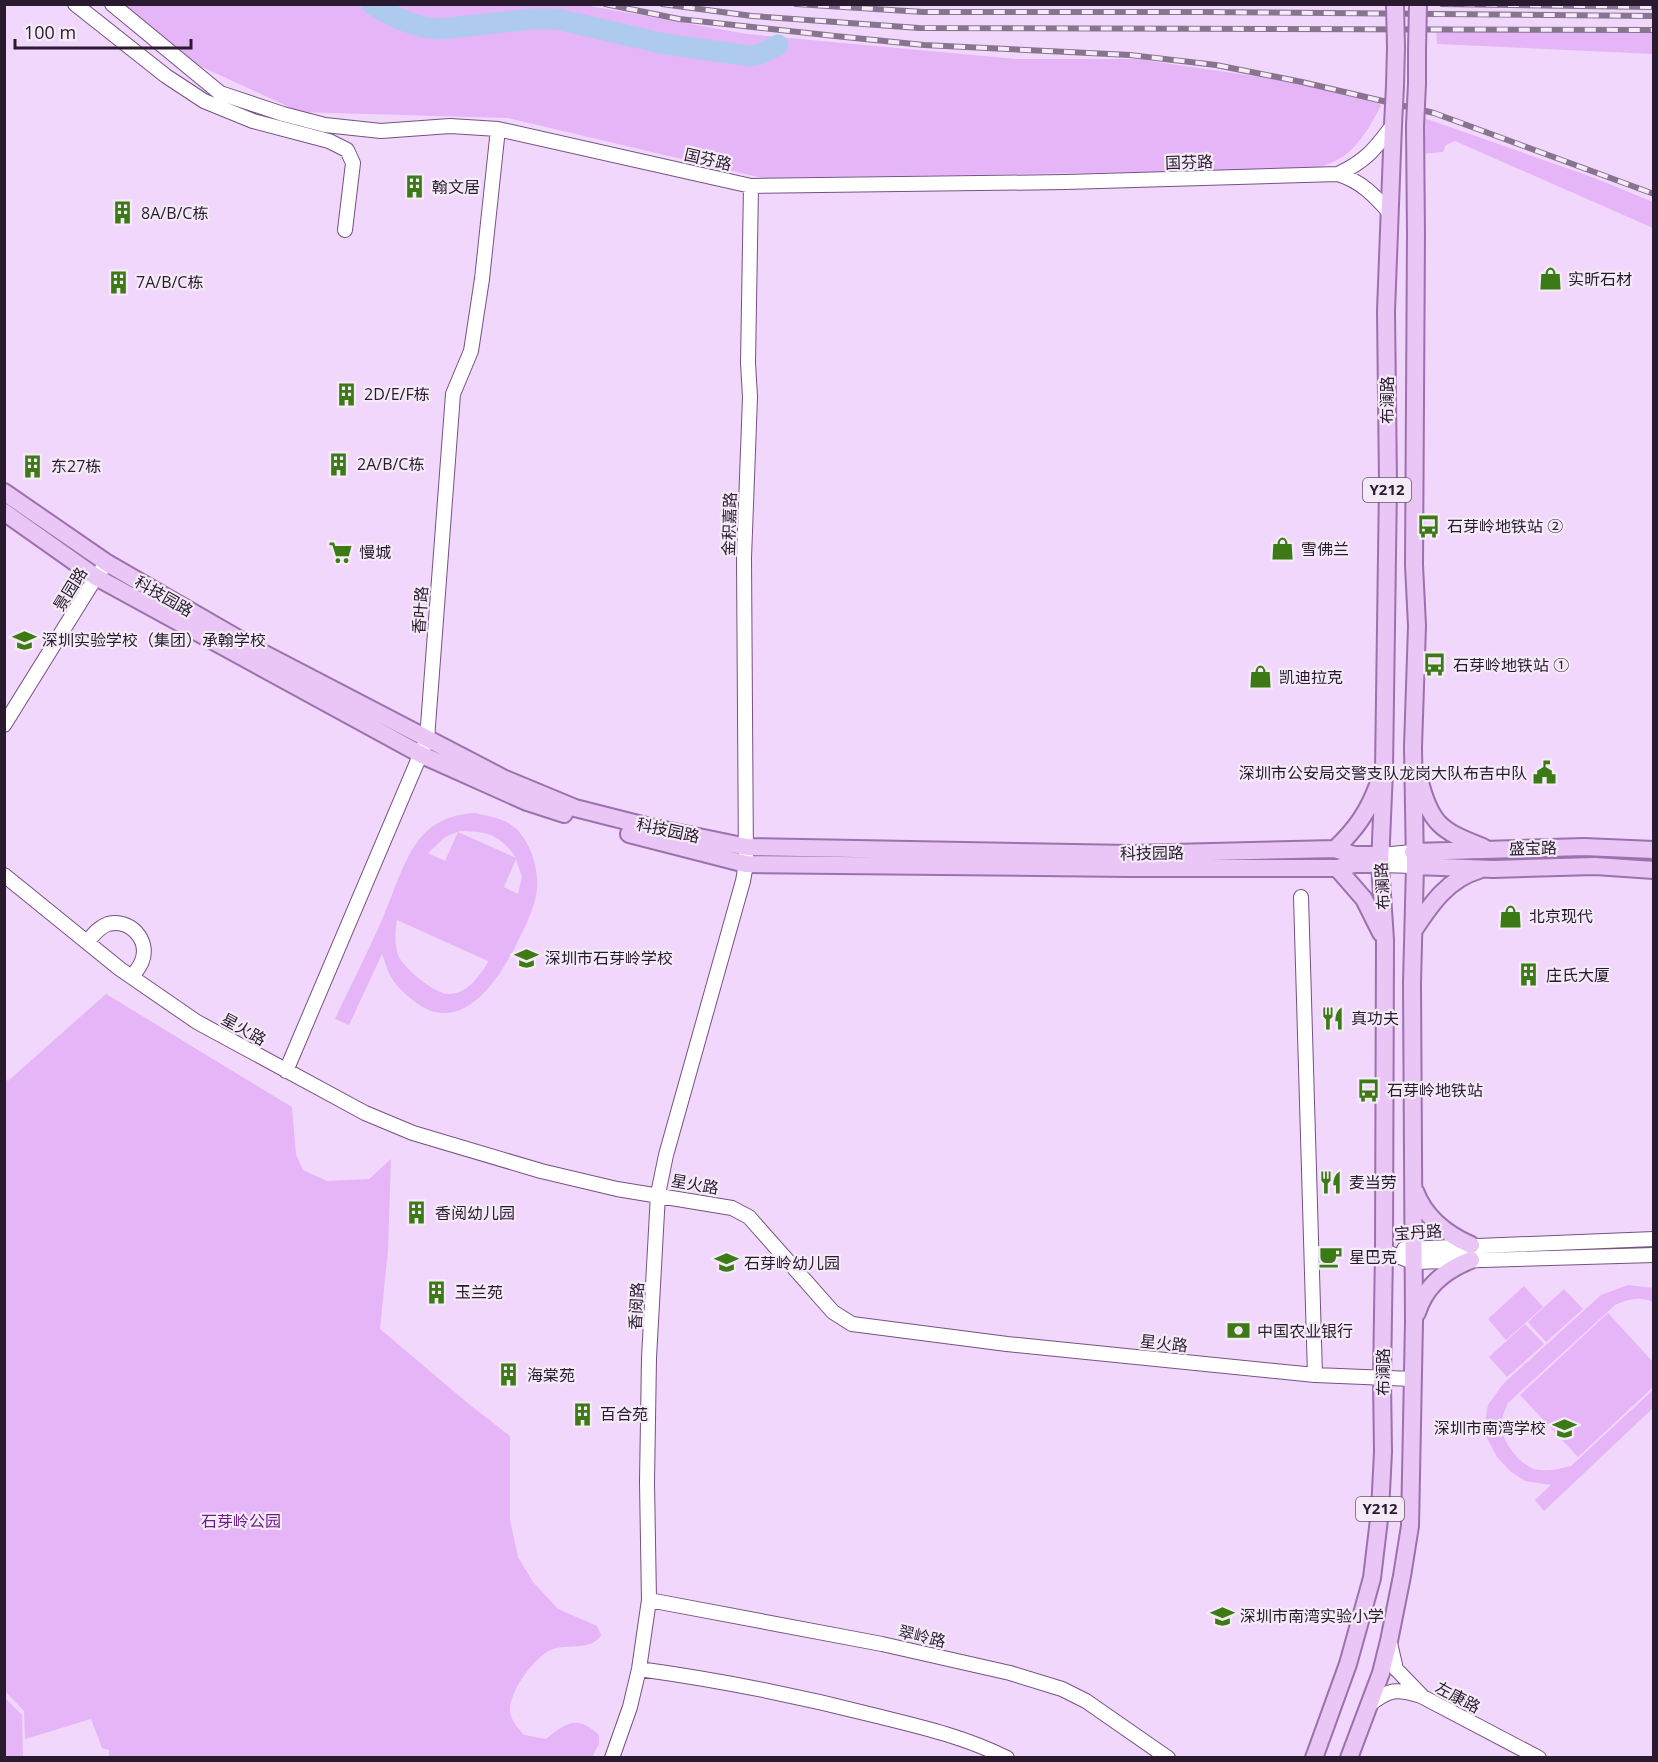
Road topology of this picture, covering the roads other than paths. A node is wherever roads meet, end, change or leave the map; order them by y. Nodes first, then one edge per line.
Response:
1 (75, 4) edge
2 (112, 4) edge
3 (1395, 4) edge
4 (1418, 4) edge
5 (1393, 124) junction
6 (498, 129) junction
7 (1338, 174) junction
8 (751, 186) junction
9 (1390, 213) junction
10 (345, 230) dead end
11 (4, 492) edge
12 (4, 512) edge
13 (107, 563) junction
14 (96, 577) junction
15 (4, 725) edge
16 (427, 739) junction
17 (1413, 747) junction
18 (422, 755) junction
19 (1384, 777) junction
20 (1413, 787) junction
21 (1335, 849) junction
22 (1489, 849) junction
23 (1653, 850) edge
24 (747, 856) junction
25 (1414, 859) junction
26 (1380, 860) junction
27 (1337, 868) junction
28 (1493, 869) junction
29 (1653, 870) edge
30 (4, 874) edge
31 (1301, 897) dead end
32 (1413, 931) junction
33 (1385, 940) junction
34 (87, 942) junction
35 (132, 977) junction
36 (286, 1071) junction
37 (1413, 1184) junction
38 (658, 1194) junction
39 (1653, 1239) edge
40 (1384, 1251) junction
41 (1471, 1253) junction
42 (1413, 1255) junction
43 (1653, 1255) edge
44 (1414, 1322) junction
45 (1315, 1375) junction
46 (1382, 1379) junction
47 (1413, 1379) junction
48 (649, 1600) junction
49 (1389, 1641) junction
50 (639, 1669) junction
51 (1422, 1697) junction
52 (1369, 1705) junction
53 (612, 1758) edge
54 (1007, 1758) edge
55 (1168, 1758) edge
56 (1314, 1758) edge
57 (1349, 1758) edge
58 (1539, 1758) edge

1 - 10 street
2 - 6 street, 国芬路
3 - 5 main road, 布澜路 / Y212, bridge
4 - 17 main road, 布澜路 / Y212, bridge
5 - 7 street
5 - 9 main road, 布澜路 / Y212
6 - 8 street, 国芬路
6 - 16 street, 香叶路
7 - 8 street, 国芬路
7 - 9 street
8 - 24 street, 金积嘉路
9 - 19 main road, 布澜路 / Y212
11 - 13 main road, 科技园路
12 - 14 main road, 科技园路
13 - 14 street, 景园路
13 - 16 main road, 科技园路
14 - 15 street, 景园路
14 - 18 main road, 科技园路
16 - 18 street, 香叶路
16 - 24 main road, 科技园路
17 - 20 main road, 布澜路 / Y212
17 - 22 main road
18 - 24 main road, 科技园路
18 - 36 street, 香叶路
19 - 20 main road
19 - 21 main road
19 - 26 main road, 布澜路 / Y212
20 - 25 main road, 布澜路 / Y212
21 - 24 main road, 科技园路
21 - 26 main road, 科技园路
22 - 23 main road, 盛宝路
22 - 25 main road, 盛宝路
24 - 27 main road, 科技园路
24 - 38 street, 香阅路
25 - 26 street, 科技园路
25 - 28 main road, 盛宝路
25 - 32 main road, 布澜路 / Y212
26 - 27 main road, 科技园路
26 - 33 main road, 布澜路 / Y212
27 - 33 main road
28 - 29 main road, 盛宝路
28 - 32 main road
30 - 34 street, 星火路
31 - 45 street
32 - 37 main road, 布澜路 / Y212
33 - 40 main road, 布澜路 / Y212
34 - 35 street, 星火路
34 - 35 street
35 - 36 street, 星火路
36 - 38 street, 星火路
37 - 41 main road
37 - 42 main road, 布澜路 / Y212
38 - 45 street, 星火路
38 - 48 street, 香阅路
39 - 41 street, 宝丹路
40 - 42 street, 宝丹路
40 - 46 main road, 布澜路 / Y212
41 - 42 street, 宝丹路
41 - 43 street, 宝丹路
41 - 44 main road
42 - 44 main road, 布澜路 / Y212
44 - 47 main road, 布澜路 / Y212
45 - 46 street, 星火路
46 - 47 street, 星火路
46 - 56 main road, 布澜路 / Y212
47 - 49 main road, 布澜路 / Y212
48 - 50 street, 香阅路
48 - 55 street, 翠岭路
49 - 51 street, 左康路
49 - 52 main road, 布澜路 / Y212
50 - 53 street, 香阅路
50 - 54 street
51 - 52 street
51 - 58 street, 左康路
52 - 57 main road, 布澜路 / Y212

